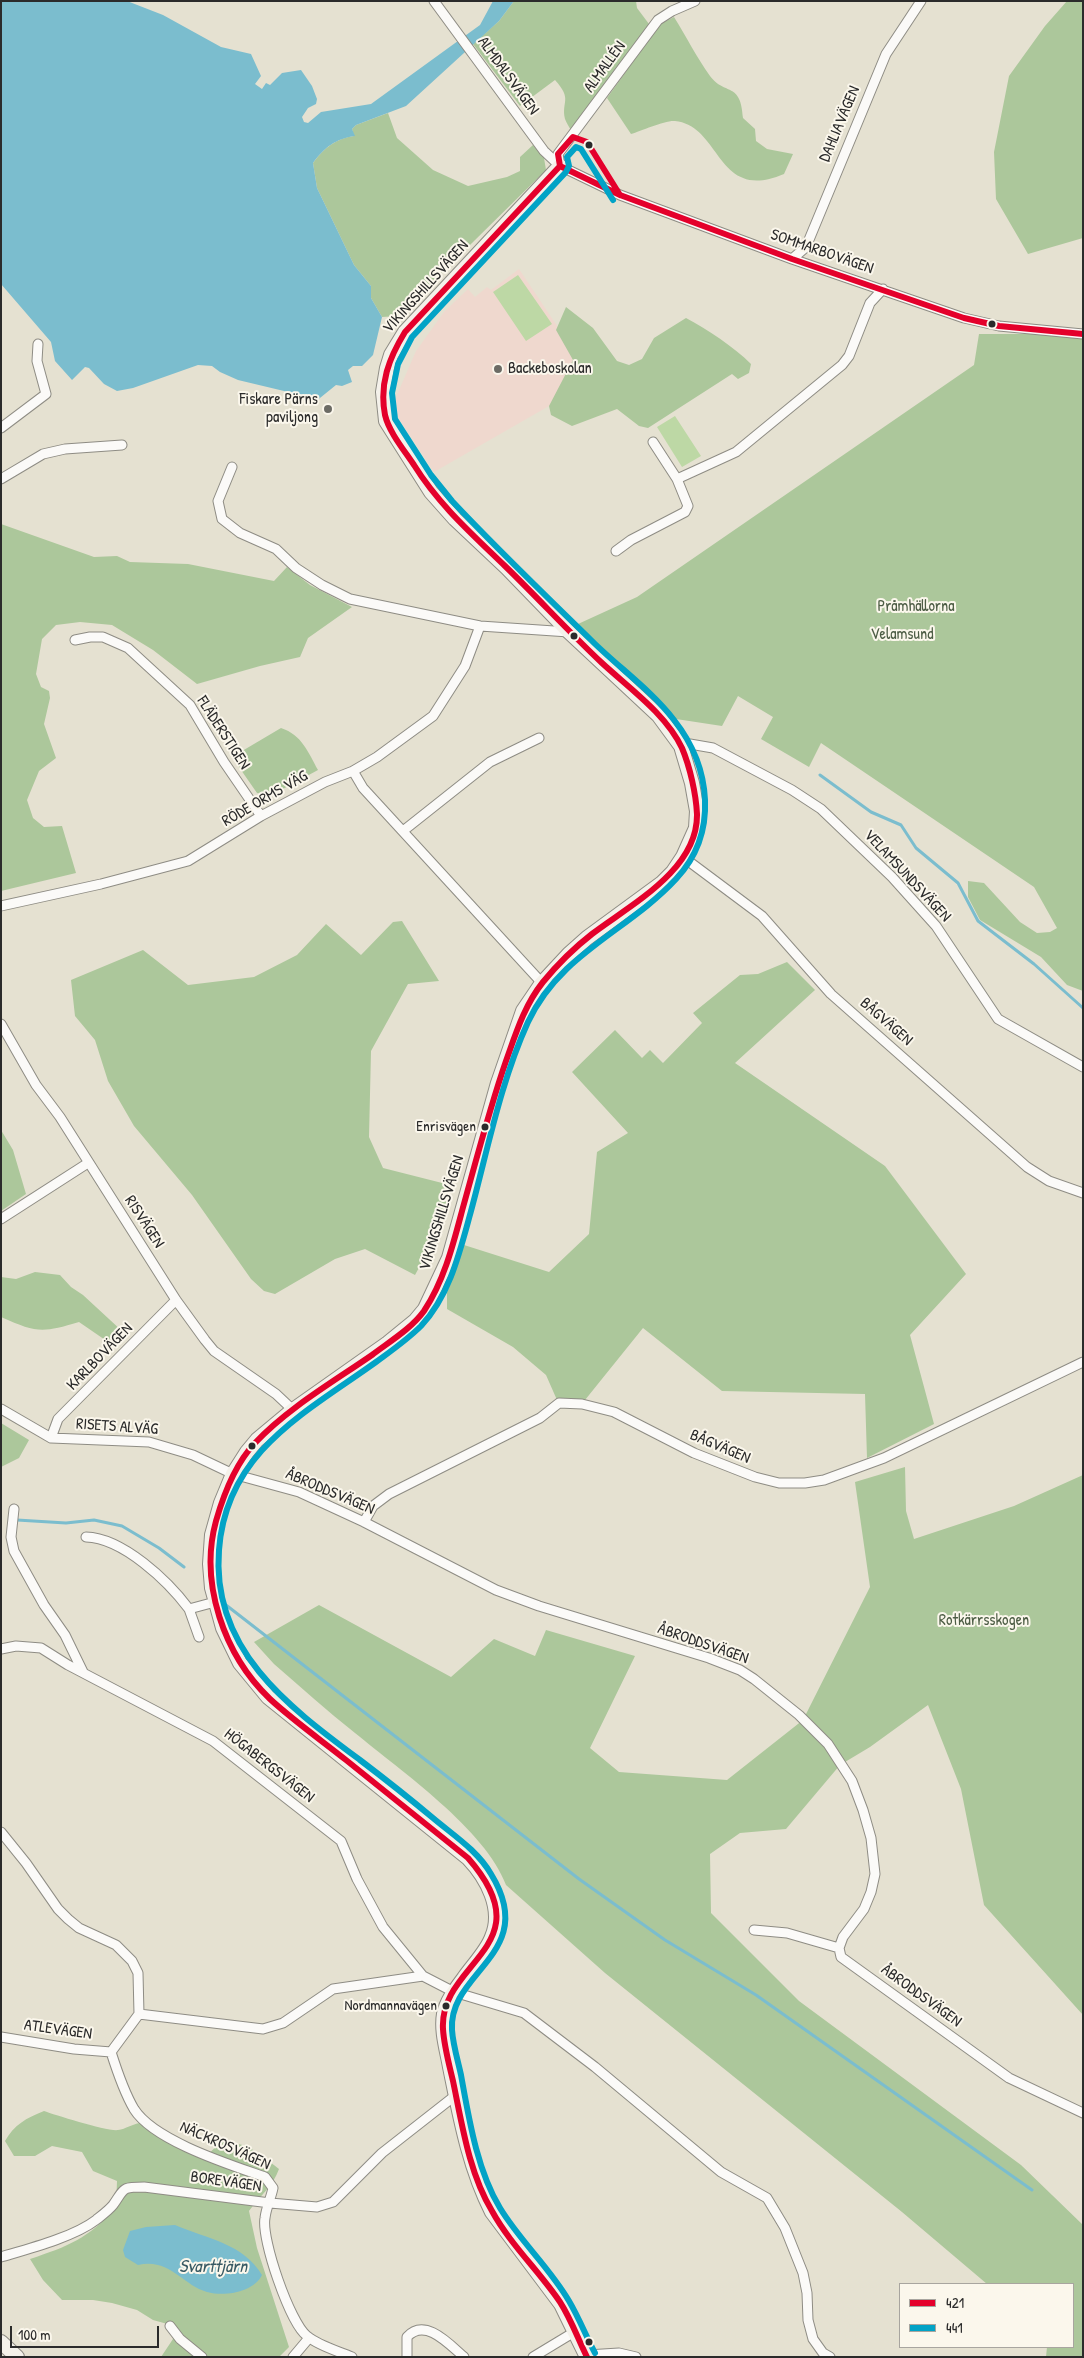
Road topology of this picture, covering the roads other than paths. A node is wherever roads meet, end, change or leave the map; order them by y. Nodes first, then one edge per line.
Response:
1 (434, 1) edge
2 (695, 1) edge
3 (921, 1) edge
4 (560, 166) junction
5 (792, 259) junction
6 (883, 289) junction
7 (1083, 334) edge
8 (38, 344) dead end
9 (1, 428) edge
10 (654, 442) dead end
11 (122, 445) dead end
12 (232, 467) dead end
13 (1, 479) edge
14 (677, 479) junction
15 (616, 551) dead end
16 (480, 626) junction
17 (569, 632) junction
18 (76, 640) dead end
19 (539, 738) dead end
20 (681, 746) junction
21 (353, 771) junction
22 (261, 816) junction
23 (403, 831) junction
24 (683, 857) junction
25 (1, 906) edge
26 (542, 983) junction
27 (1, 1024) edge
28 (1083, 1067) edge
29 (88, 1163) junction
30 (1083, 1193) edge
31 (1, 1219) edge
32 (176, 1300) junction
33 (1083, 1362) edge
34 (1, 1409) edge
35 (293, 1410) junction
36 (51, 1438) junction
37 (234, 1474) junction
38 (14, 1509) dead end
39 (364, 1522) junction
40 (86, 1537) dead end
41 (215, 1602) junction
42 (189, 1609) junction
43 (199, 1637) dead end
44 (1, 1649) edge
45 (83, 1672) junction
46 (1, 1832) edge
47 (754, 1930) dead end
48 (839, 1948) junction
49 (423, 1976) junction
50 (454, 1992) junction
51 (139, 2014) junction
52 (1, 2036) edge
53 (111, 2052) junction
54 (456, 2095) junction
55 (1083, 2113) edge
56 (270, 2204) junction
57 (1, 2257) edge
58 (170, 2326) dead end
59 (576, 2331) junction
60 (309, 2338) junction
61 (1, 2342) edge
62 (587, 2356) edge
63 (17, 2357) edge
64 (202, 2357) edge
65 (293, 2357) edge
66 (352, 2357) edge
67 (406, 2357) edge
68 (464, 2357) edge
69 (533, 2357) edge
70 (636, 2357) edge
71 (830, 2357) edge

1 - 4 street, ALMDALSVÄGEN
2 - 4 street, ALMALLÉN
3 - 5 street, DAHLIAVÄGEN
4 - 5 street, SOMMARBOVÄGEN
4 - 17 street, VIKINGSHILLSVÄGEN
5 - 6 street, SOMMARBOVÄGEN
6 - 7 street, SOMMARBOVÄGEN
6 - 14 street
8 - 9 street
10 - 14 street
11 - 13 street
12 - 16 street
14 - 15 street
16 - 17 street
16 - 21 street, RÖDE ORMS VÄG
17 - 20 street, VIKINGSHILLSVÄGEN
18 - 22 street, FLÄDERSTIGEN
19 - 23 street
20 - 24 street, VIKINGSHILLSVÄGEN
20 - 28 street, VELAMSUNDSVÄGEN
21 - 22 street, RÖDE ORMS VÄG
21 - 23 street
22 - 25 street, RÖDE ORMS VÄG
23 - 26 street
24 - 26 street, VIKINGSHILLSVÄGEN
24 - 30 street, BÅGVÄGEN
26 - 35 street, VIKINGSHILLSVÄGEN
27 - 29 street, RISVÄGEN
29 - 31 street
29 - 32 street, RISVÄGEN
32 - 35 street, RISVÄGEN
32 - 36 street, KARLBOVÄGEN
33 - 39 street, BÅGVÄGEN
34 - 36 street, RISETS ALVÄG
35 - 37 street, VIKINGSHILLSVÄGEN
36 - 37 street, RISETS ALVÄG
37 - 39 street, ÅBRODDSVÄGEN
37 - 41 street, VIKINGSHILLSVÄGEN
38 - 45 street
39 - 48 street, ÅBRODDSVÄGEN
40 - 42 street
41 - 42 street
41 - 50 street, VIKINGSHILLSVÄGEN
42 - 43 street
44 - 45 street, HÖGABERGSVÄGEN
45 - 49 street, HÖGABERGSVÄGEN
46 - 51 street
47 - 48 street
48 - 55 street, ÅBRODDSVÄGEN
49 - 50 street, HÖGABERGSVÄGEN
49 - 51 street
50 - 54 street, VIKINGSHILLSVÄGEN
50 - 71 street
51 - 53 street
52 - 53 street, ATLEVÄGEN
53 - 56 street, NÄCKROSVÄGEN
54 - 56 street, BOREVÄGEN
54 - 59 street, VIKINGSHILLSVÄGEN
56 - 57 street, BOREVÄGEN
56 - 60 street, NÄCKROSVÄGEN
58 - 64 street
59 - 62 street, VIKINGSHILLSVÄGEN
59 - 69 street
60 - 65 street
60 - 66 street, NÄCKROSVÄGEN
61 - 63 street
62 - 70 street
67 - 68 street

